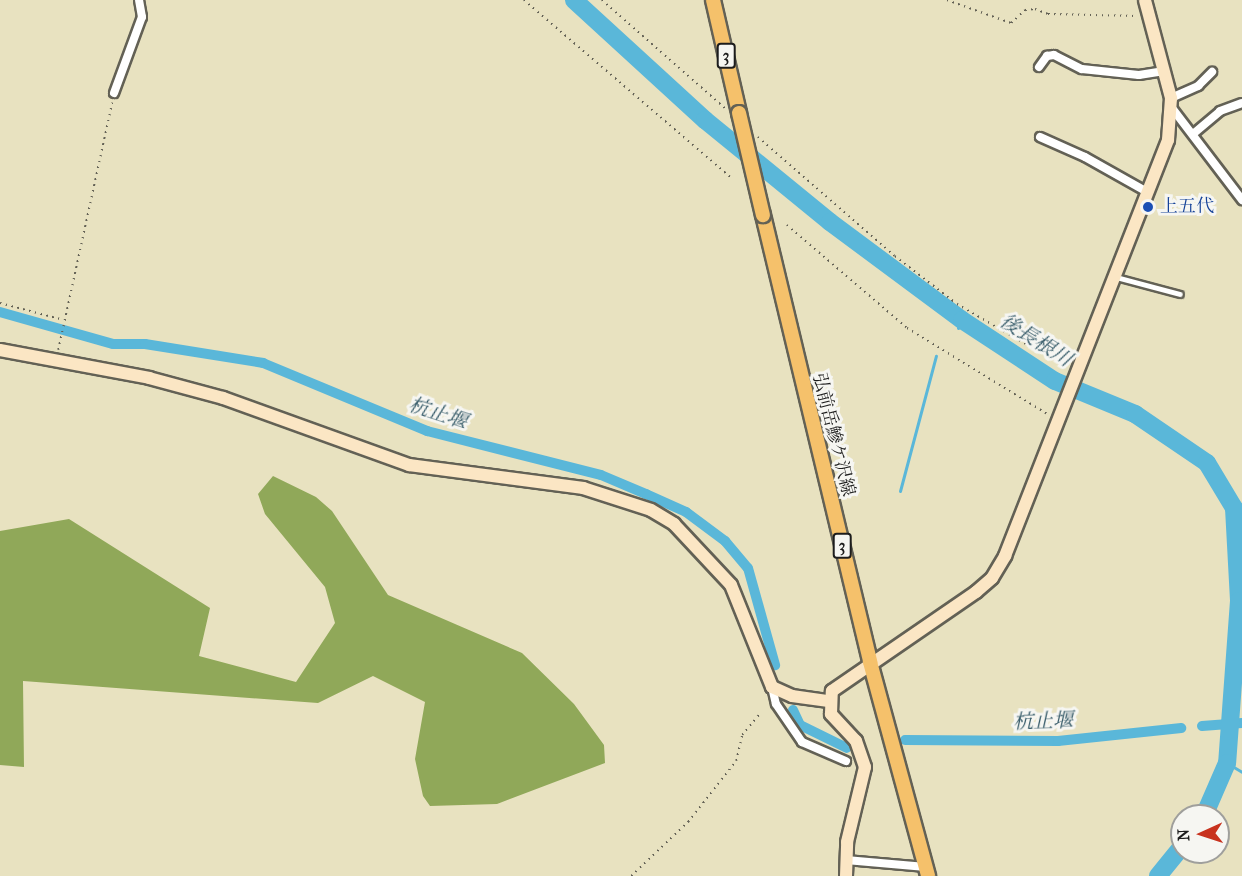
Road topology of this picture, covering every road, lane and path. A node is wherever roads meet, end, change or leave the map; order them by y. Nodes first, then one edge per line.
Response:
1 (139, 0) edge
2 (524, 0) edge
3 (602, 0) edge
4 (713, 0) edge
5 (947, 0) edge
6 (1145, 0) edge
7 (1149, 16) junction
8 (1038, 67) dead end
9 (1163, 71) junction
10 (1212, 72) dead end
11 (114, 93) joint
12 (1172, 103) junction
13 (1242, 103) edge
14 (733, 111) junction
15 (753, 132) dead end
16 (1193, 134) junction
17 (1040, 137) dead end
18 (733, 179) dead end
19 (1149, 193) junction
20 (1242, 200) edge
21 (787, 225) dead end
22 (1116, 277) junction
23 (1180, 294) dead end
24 (0, 303) edge
25 (65, 320) junction
26 (0, 350) edge
27 (57, 352) dead end
28 (1082, 361) junction
29 (1058, 420) junction
30 (870, 662) junction
31 (772, 687) junction
32 (829, 701) junction
33 (759, 715) dead end
34 (846, 761) dead end
35 (846, 860) junction
36 (927, 872) edge
37 (631, 876) edge
38 (846, 876) edge

1 - 11 street
2 - 18 path
3 - 14 path
4 - 14 main road, 弘前岳鰺ケ沢線 / 3
5 - 7 path
6 - 7 street
7 - 9 street
8 - 9 street
9 - 12 street
10 - 12 street
11 - 25 path
12 - 16 street
12 - 19 street
13 - 16 street
14 - 30 main road, 弘前岳鰺ケ沢線 / 3, bridge
15 - 28 path
16 - 20 street
17 - 19 street
19 - 22 street
21 - 29 path
22 - 23 lane
22 - 28 street
24 - 25 path
25 - 27 path
26 - 31 street
28 - 29 street
29 - 30 street
30 - 32 street
30 - 36 main road, 弘前岳鰺ケ沢線 / 3
31 - 32 street
31 - 34 street
32 - 35 street
33 - 37 path
35 - 36 street
35 - 38 street

